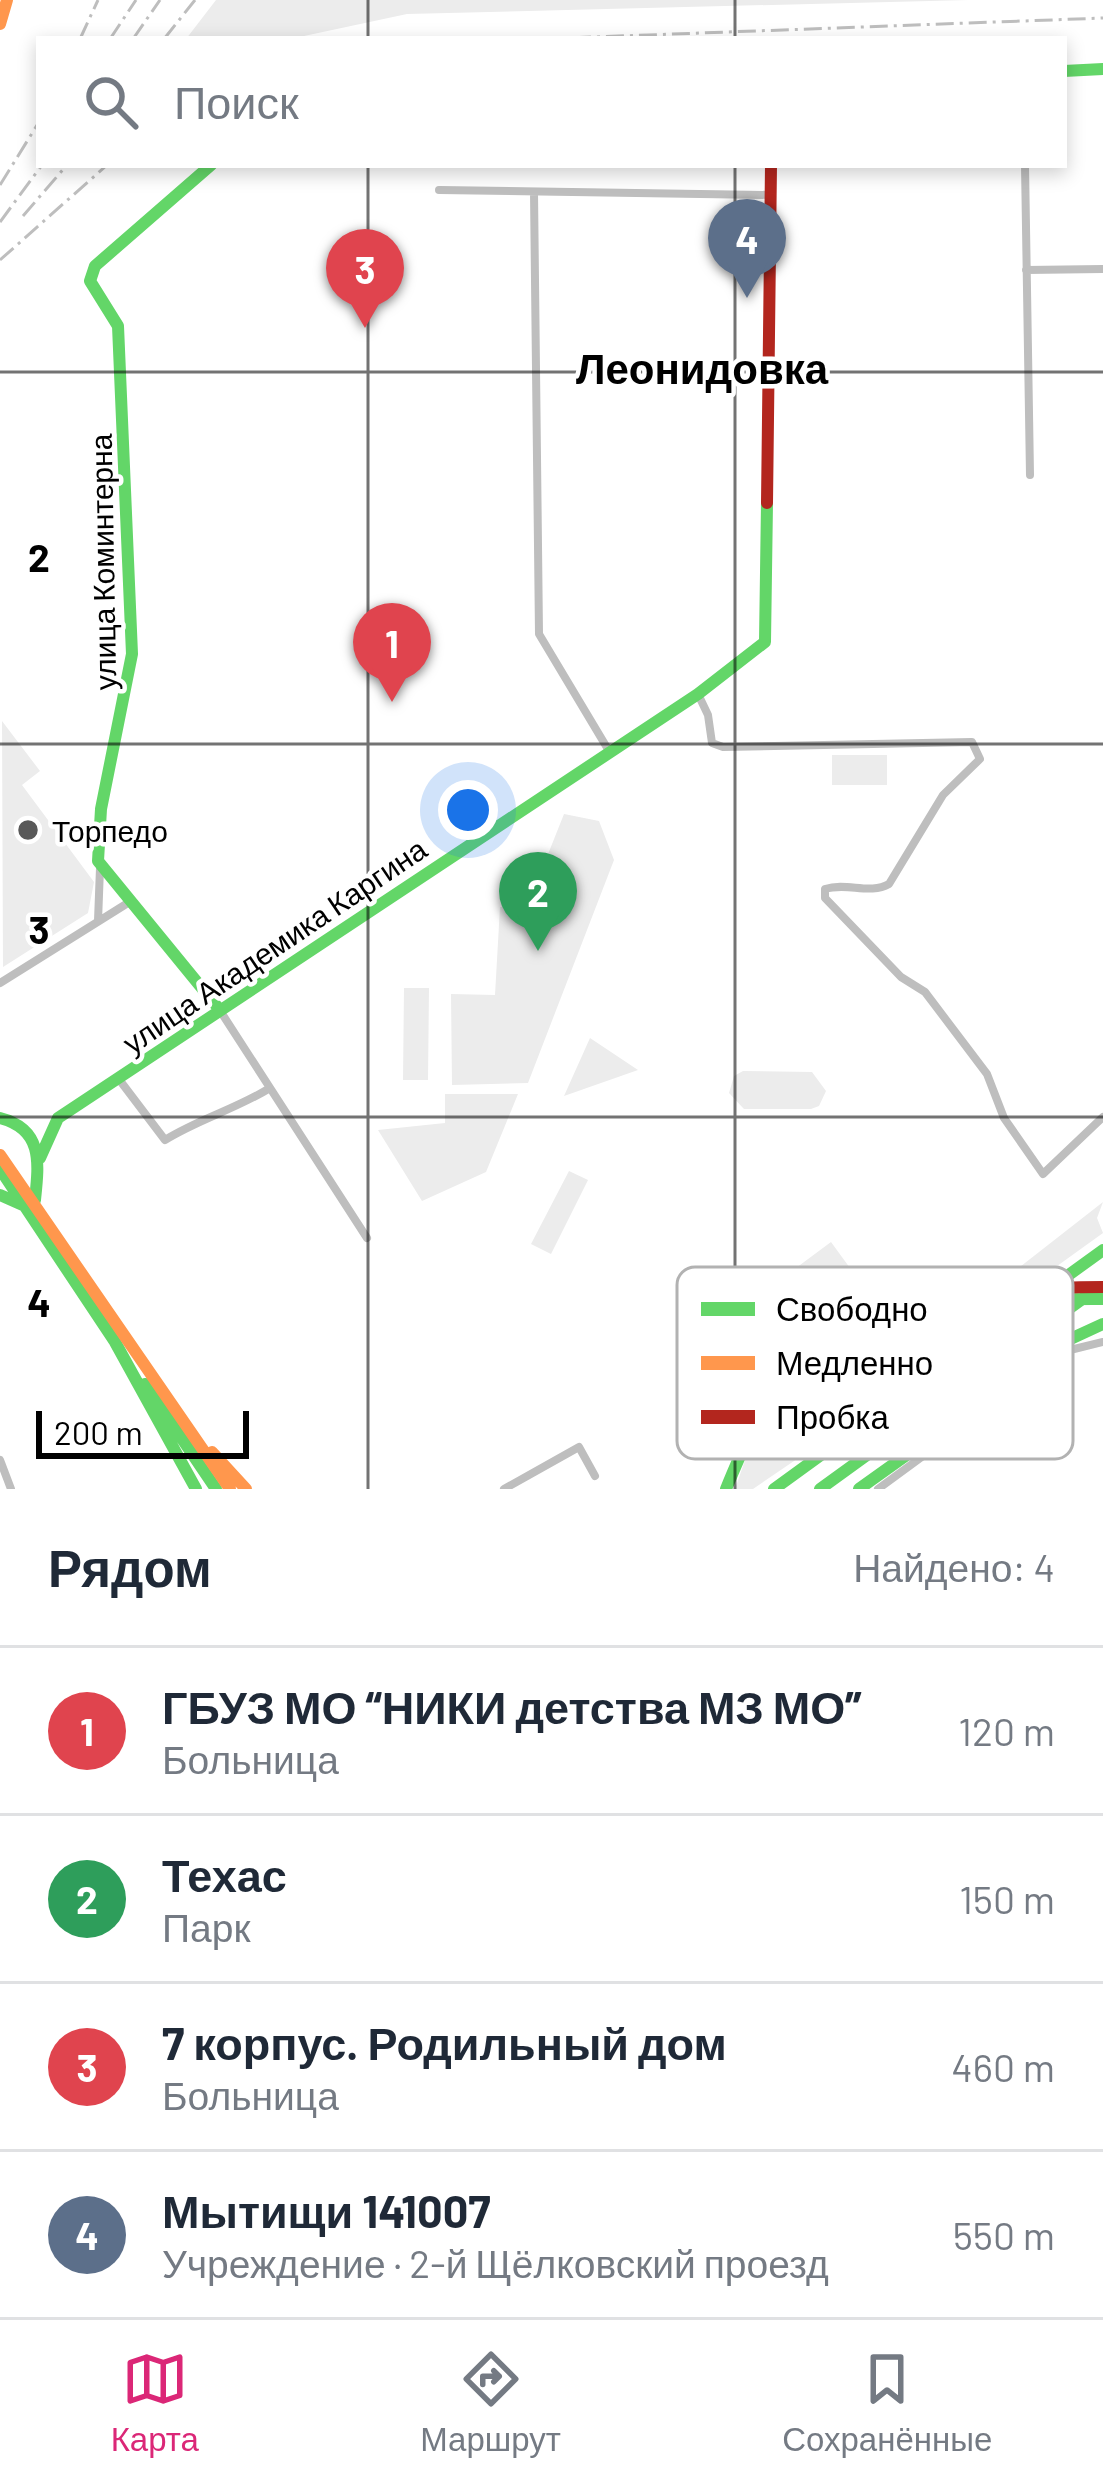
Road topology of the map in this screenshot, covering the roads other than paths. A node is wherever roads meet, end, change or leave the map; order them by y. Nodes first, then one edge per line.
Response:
1 (7, 0) edge
2 (0, 24) edge
3 (1103, 69) edge
4 (1067, 71) edge
5 (208, 168) edge
6 (771, 168) edge
7 (1025, 168) edge
8 (439, 190) dead end
9 (534, 192) junction
10 (771, 195) junction
11 (1103, 269) edge
12 (1025, 270) junction
13 (1030, 475) dead end
14 (698, 694) junction
15 (609, 751) junction
16 (100, 866) junction
17 (131, 901) junction
18 (98, 921) junction
19 (0, 983) edge
20 (219, 1010) junction
21 (118, 1078) junction
22 (269, 1088) junction
23 (1103, 1117) edge
24 (2, 1118) edge
25 (58, 1118) junction
26 (0, 1155) edge
27 (39, 1162) junction
28 (0, 1169) edge
29 (0, 1195) edge
30 (26, 1197) junction
31 (367, 1238) dead end
32 (1103, 1250) edge
33 (1073, 1272) edge
34 (1103, 1286) edge
35 (1073, 1299) edge
36 (1103, 1299) edge
37 (1073, 1308) edge
38 (1103, 1324) edge
39 (1073, 1338) edge
40 (115, 1342) junction
41 (1103, 1342) edge
42 (1073, 1349) edge
43 (189, 1428) junction
44 (737, 1459) edge
45 (815, 1459) edge
46 (862, 1459) edge
47 (901, 1459) edge
48 (919, 1459) edge
49 (0, 1460) edge
50 (595, 1476) dead end
51 (11, 1489) edge
52 (196, 1489) edge
53 (216, 1489) edge
54 (230, 1489) edge
55 (246, 1489) edge
56 (504, 1489) edge
57 (726, 1489) edge
58 (774, 1489) edge
59 (820, 1489) edge
60 (859, 1489) edge
61 (878, 1489) edge

1 - 2 main road
3 - 4 main road
5 - 16 main road, улица Коминтерна
6 - 10 main road
7 - 12 street
8 - 9 street
9 - 10 street
9 - 15 street
10 - 14 main road, улица Академика Каргина
11 - 12 street
12 - 13 street
14 - 15 main road, улица Академика Каргина
14 - 23 street
15 - 20 main road, улица Академика Каргина
16 - 17 main road
16 - 18 street
17 - 18 street
17 - 20 main road
18 - 19 street
20 - 21 main road, улица Академика Каргина
20 - 22 street
21 - 22 street
21 - 25 main road, улица Академика Каргина
22 - 31 street
24 - 25 main road
24 - 27 main road
25 - 27 main road
26 - 30 main road
27 - 30 main road
28 - 30 main road
29 - 30 main road
30 - 40 main road
30 - 43 main road
32 - 33 main road
34 - 37 main road
35 - 36 main road, bridge
38 - 39 main road
40 - 52 main road
40 - 53 main road
41 - 42 street
43 - 54 main road
43 - 55 main road
44 - 57 main road
45 - 58 main road
46 - 59 main road
47 - 60 main road
48 - 61 street
49 - 51 street
50 - 56 street

